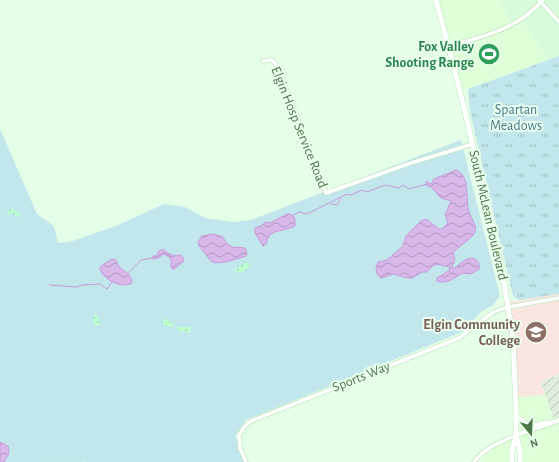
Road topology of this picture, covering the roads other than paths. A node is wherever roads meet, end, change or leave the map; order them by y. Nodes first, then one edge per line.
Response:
1 (436, 0) edge
2 (541, 1) edge
3 (559, 22) edge
4 (449, 46) junction
5 (263, 61) dead end
6 (473, 144) junction
7 (559, 298) edge
8 (509, 306) junction
9 (516, 414) junction
10 (559, 420) edge
11 (549, 424) junction
12 (516, 435) junction
13 (246, 462) edge
14 (474, 462) edge
15 (512, 462) edge
16 (520, 462) edge

1 - 4 main road, South McLean Boulevard
2 - 3 street
2 - 4 street
4 - 6 main road, South McLean Boulevard
5 - 6 street, Elgin Hosp Service Road
6 - 8 main road, South McLean Boulevard
7 - 8 street
8 - 9 main road, South McLean Boulevard
8 - 13 street, Sports Way
9 - 11 street
9 - 12 main road, South McLean Boulevard
10 - 11 street
11 - 12 street
12 - 14 street
12 - 15 main road, South McLean Boulevard
12 - 16 main road, South McLean Boulevard

